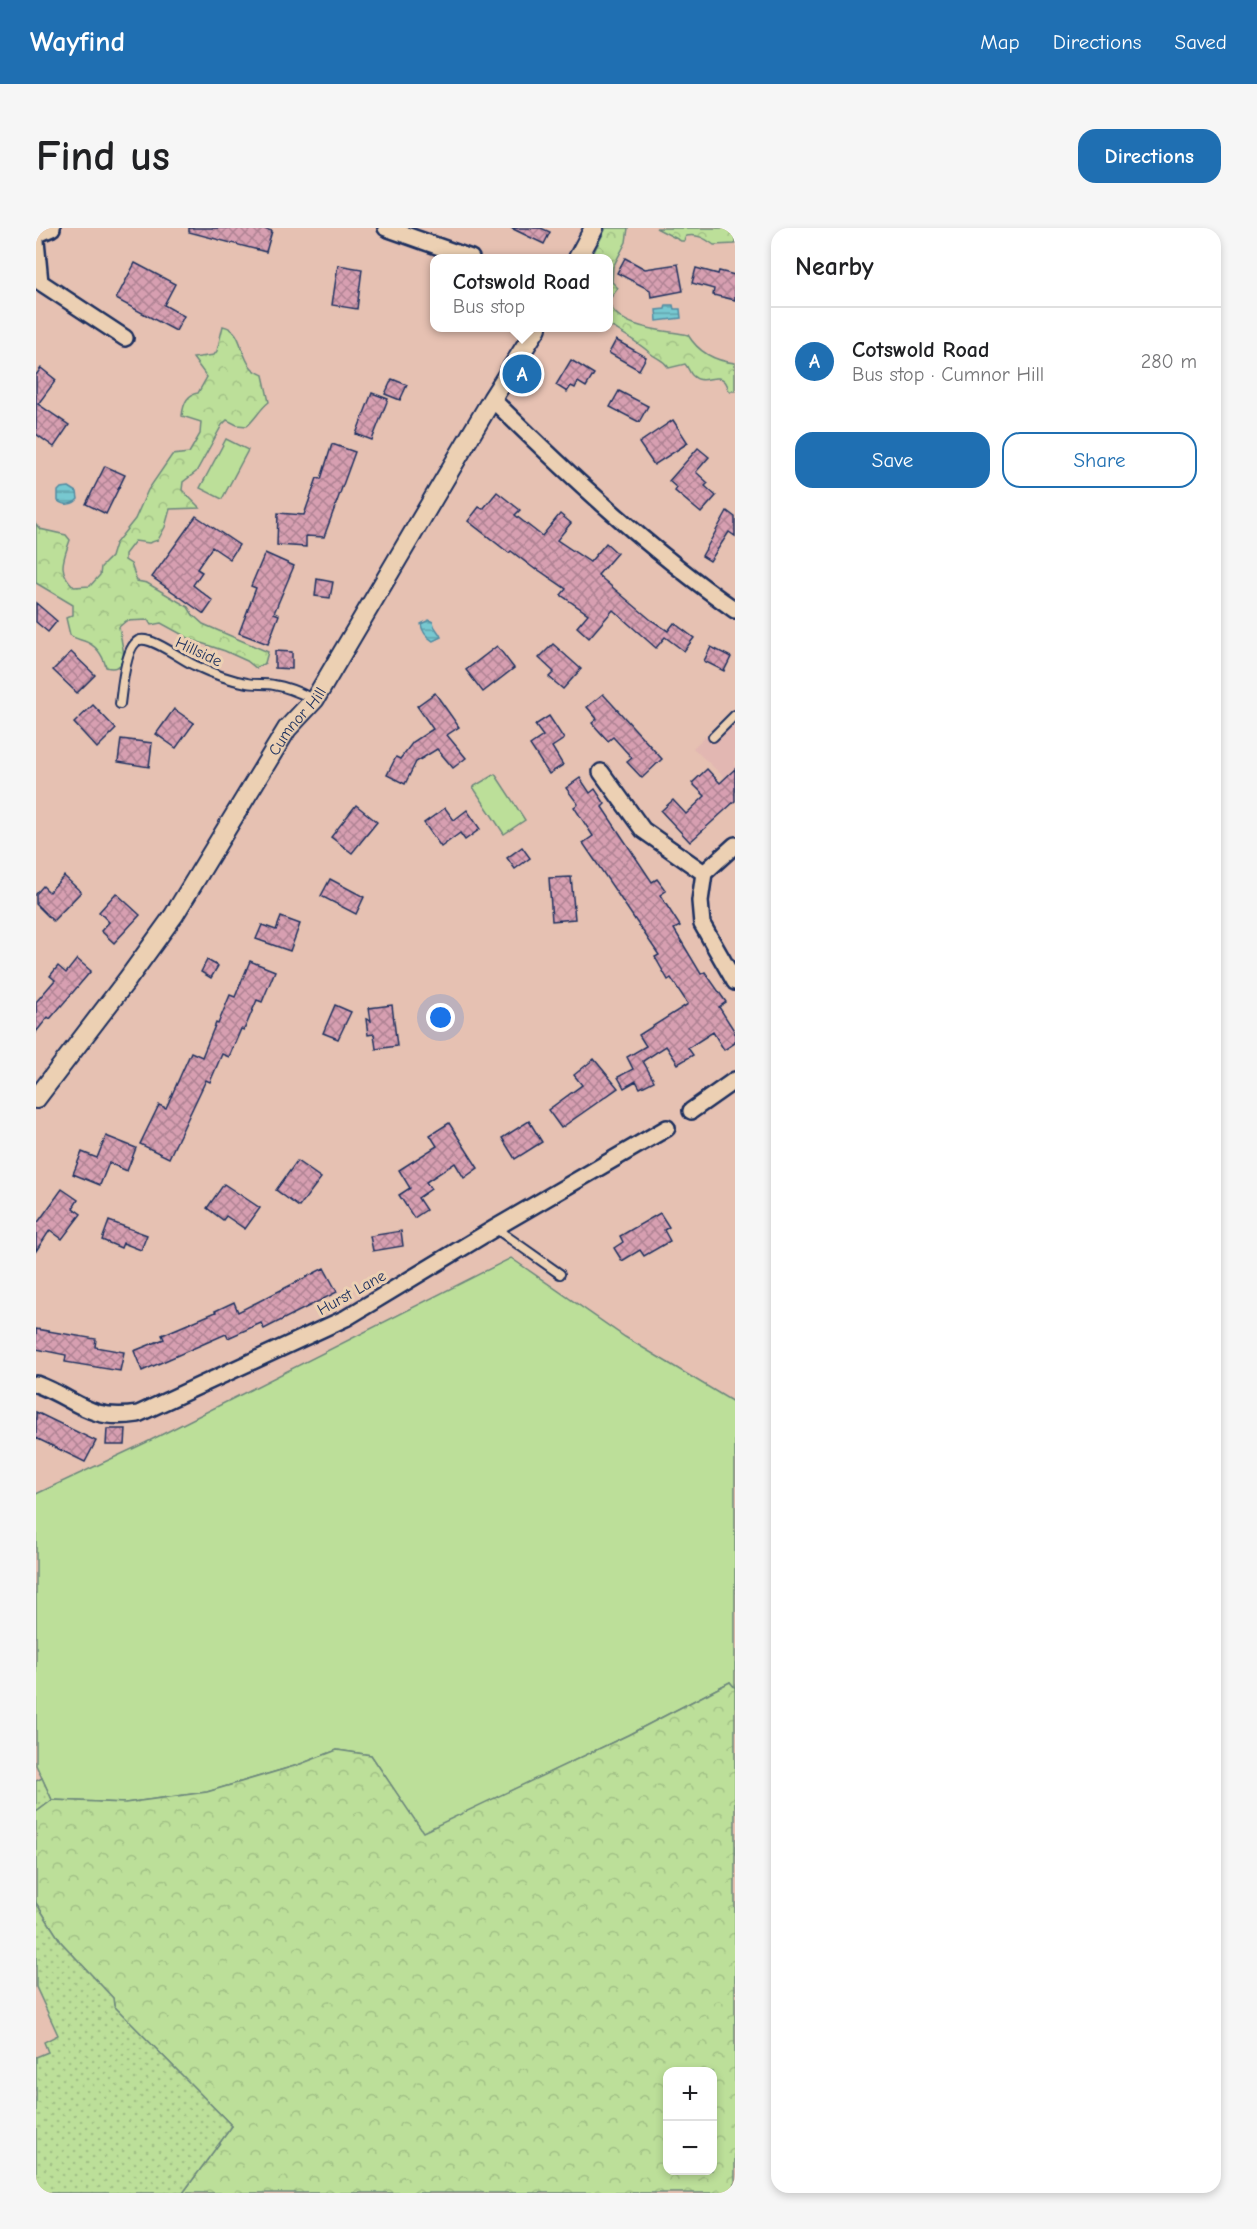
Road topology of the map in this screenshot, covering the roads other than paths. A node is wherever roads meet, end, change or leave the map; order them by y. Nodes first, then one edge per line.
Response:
1 (52, 228) edge
2 (386, 228) edge
3 (594, 228) edge
4 (36, 235) edge
5 (36, 240) edge
6 (460, 254) edge
7 (580, 254) edge
8 (534, 332) edge
9 (126, 338) dead end
10 (492, 399) junction
11 (735, 610) edge
12 (315, 699) junction
13 (120, 704) dead end
14 (735, 716) edge
15 (713, 737) dead end
16 (601, 772) dead end
17 (735, 844) edge
18 (704, 873) junction
19 (735, 982) edge
20 (735, 1080) edge
21 (39, 1090) edge
22 (692, 1111) dead end
23 (667, 1128) dead end
24 (495, 1228) junction
25 (560, 1274) dead end
26 (36, 1384) edge

1 - 4 street
2 - 6 street
3 - 7 street
5 - 9 street
8 - 10 street, Cumnor Hill
10 - 11 street
10 - 12 street, Cumnor Hill
12 - 13 lane, Hillside
12 - 21 street, Cumnor Hill
14 - 15 lane
16 - 18 street
17 - 18 street
18 - 19 street
20 - 22 street
23 - 24 street, Hurst Lane
24 - 25 lane
24 - 26 street, Hurst Lane

